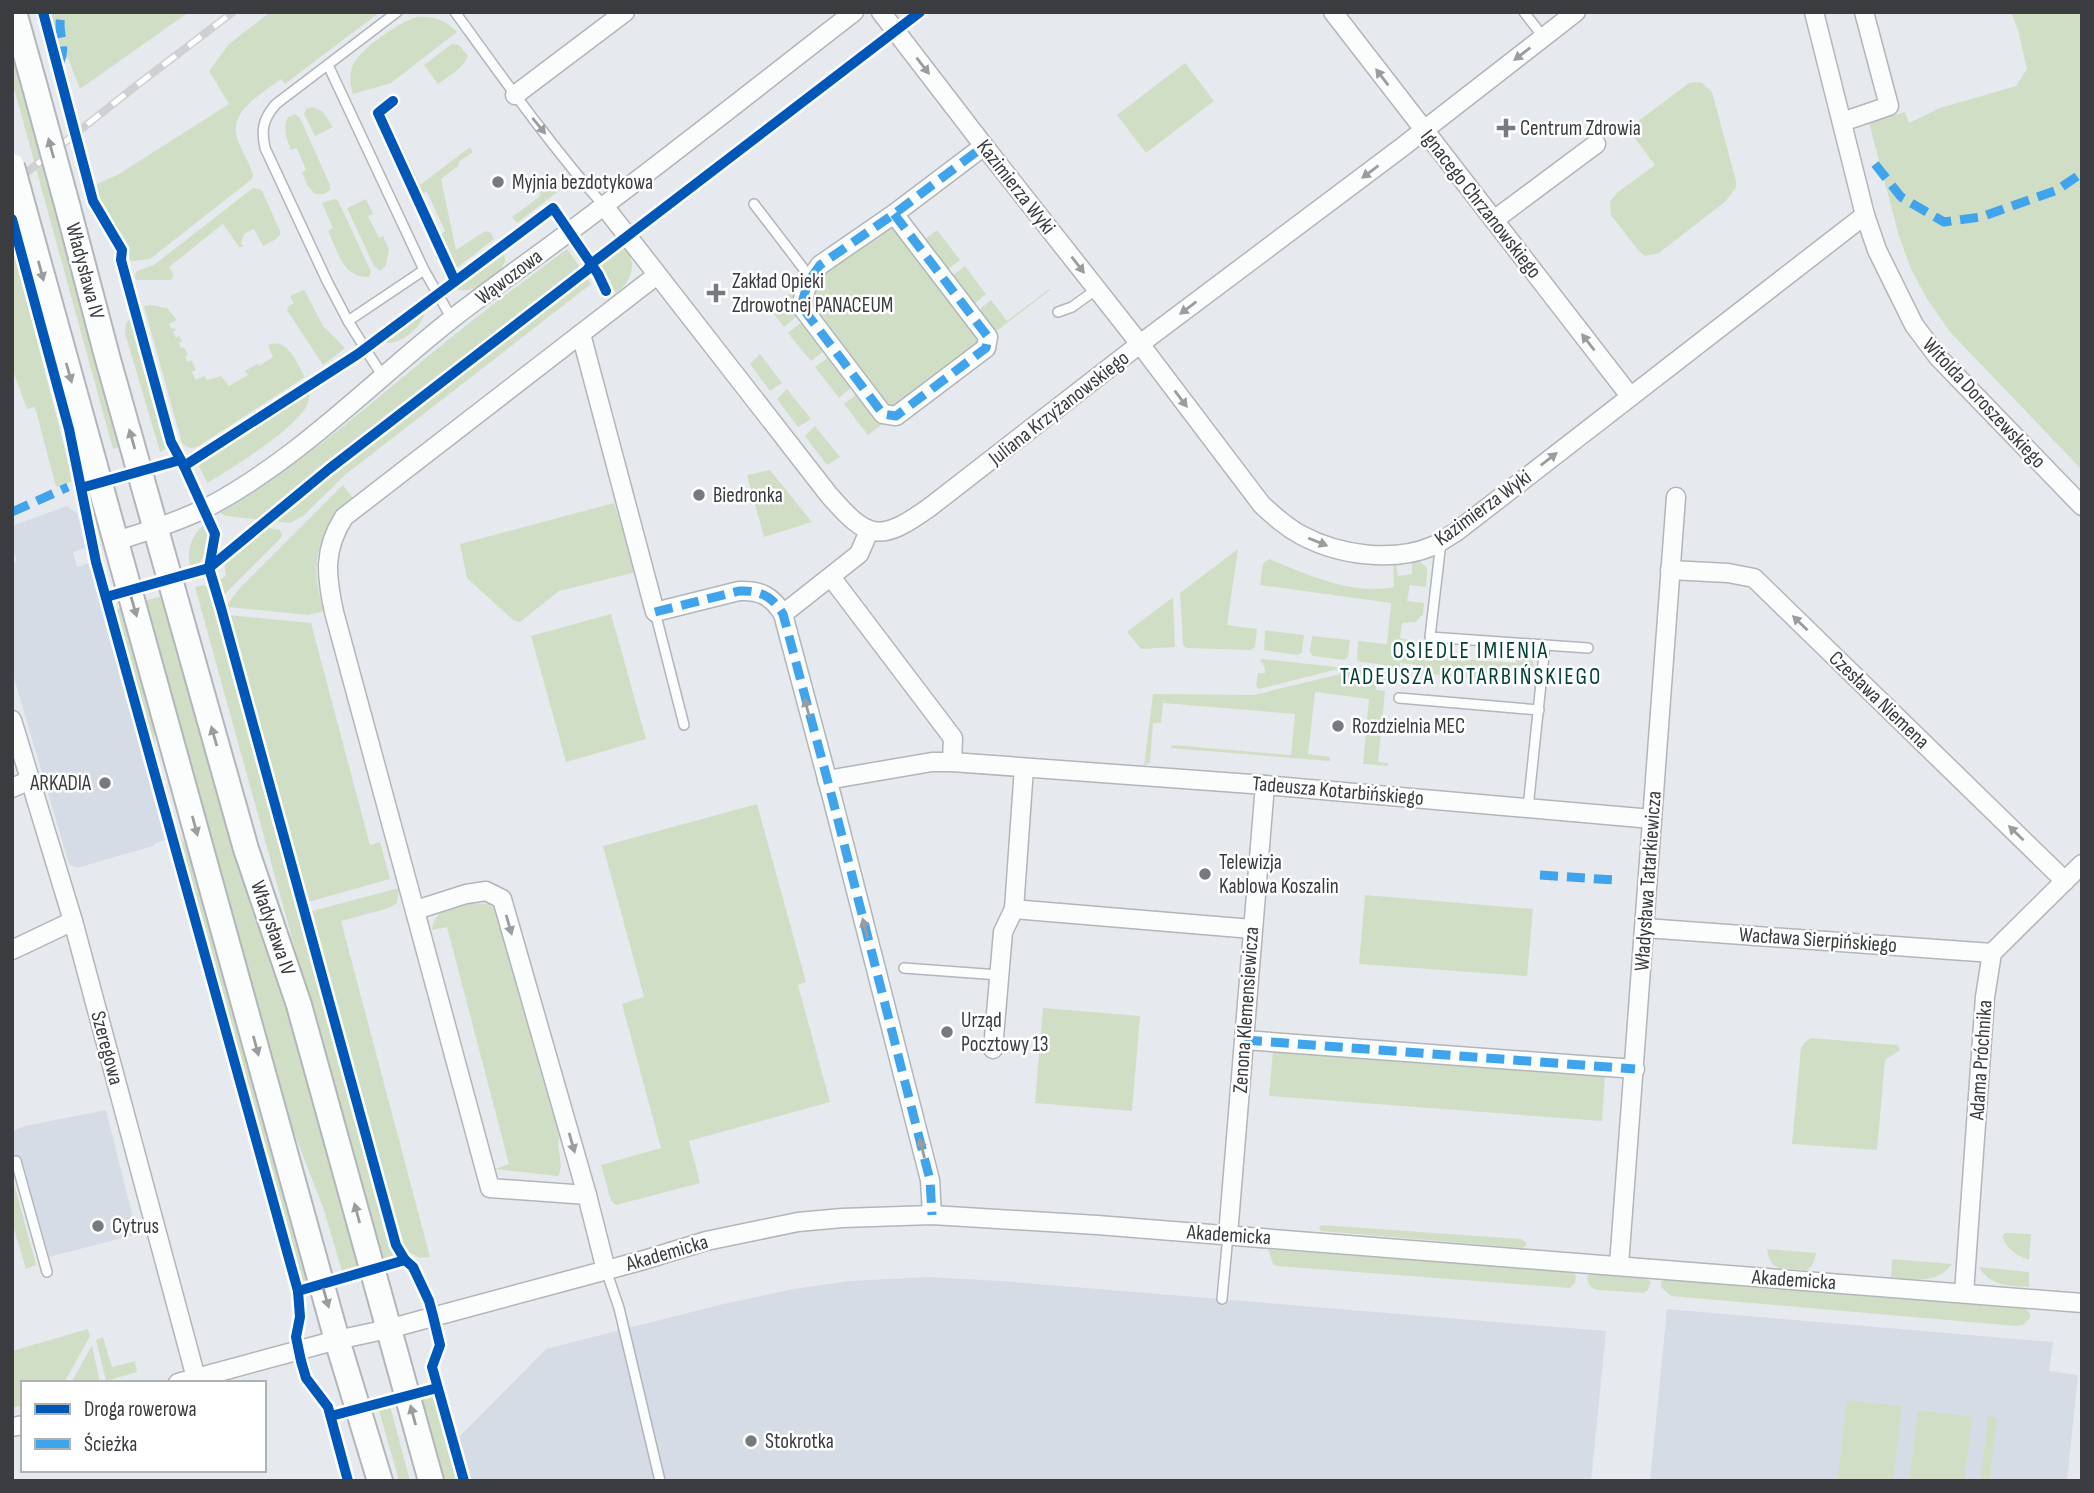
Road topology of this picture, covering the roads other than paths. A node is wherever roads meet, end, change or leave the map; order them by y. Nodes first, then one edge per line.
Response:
1 (14, 12) edge
2 (397, 12) edge
3 (455, 12) edge
4 (625, 12) edge
5 (854, 12) edge
6 (881, 12) edge
7 (1333, 12) edge
8 (1524, 12) edge
9 (1576, 12) edge
10 (1814, 12) edge
11 (1864, 12) edge
12 (1544, 38) junction
13 (487, 56) junction
14 (477, 63) dead end
15 (328, 65) junction
16 (515, 95) junction
17 (1842, 122) junction
18 (1424, 131) junction
19 (1596, 144) dead end
20 (984, 146) junction
21 (12, 166) edge
22 (754, 204) dead end
23 (604, 206) junction
24 (894, 214) junction
25 (1865, 215) junction
26 (1494, 220) junction
27 (803, 268) dead end
28 (424, 270) junction
29 (656, 275) junction
30 (1097, 289) junction
31 (1059, 312) dead end
32 (452, 319) junction
33 (348, 321) junction
34 (581, 334) junction
35 (1140, 344) junction
36 (383, 377) junction
37 (1630, 396) junction
38 (1676, 497) dead end
39 (2082, 506) edge
40 (156, 528) junction
41 (869, 531) junction
42 (116, 541) junction
43 (1441, 541) junction
44 (1670, 570) junction
45 (831, 577) junction
46 (655, 612) junction
47 (783, 614) junction
48 (1545, 645) junction
49 (1588, 648) dead end
50 (1399, 698) dead end
51 (1539, 710) junction
52 (12, 720) edge
53 (684, 725) dead end
54 (952, 762) junction
55 (1024, 768) junction
56 (827, 779) junction
57 (30, 780) junction
58 (1265, 785) junction
59 (12, 789) edge
60 (1528, 808) junction
61 (1652, 820) junction
62 (2082, 864) edge
63 (2065, 881) junction
64 (1014, 909) junction
65 (416, 910) junction
66 (73, 921) junction
67 (1645, 928) junction
68 (1252, 929) junction
69 (12, 950) edge
70 (1992, 953) junction
71 (904, 968) dead end
72 (999, 975) junction
73 (1244, 1040) junction
74 (993, 1049) dead end
75 (1635, 1069) junction
76 (16, 1161) dead end
77 (587, 1195) junction
78 (932, 1215) junction
79 (1228, 1235) junction
80 (1619, 1265) junction
81 (606, 1270) junction
82 (47, 1272) dead end
83 (1964, 1293) junction
84 (1222, 1299) dead end
85 (2082, 1303) edge
86 (388, 1328) junction
87 (337, 1340) junction
88 (197, 1378) junction
89 (186, 1381) edge
90 (380, 1481) edge
91 (431, 1481) edge
92 (660, 1481) edge

40 -> 1 main road, Władysława IV, bridge
2 - 15 lane
3 - 13 lane
4 - 16 street
5 - 23 street, Wąwozowa
6 -> 20 street, Kazimierza Wyki
18 -> 7 street, Ignacego Chrzanowskiego
8 - 12 lane
9 - 12 street, Juliana Krzyżanowskiego
10 - 17 street
11 - 17 street
12 -> 18 street, Juliana Krzyżanowskiego
13 - 14 lane
13 - 16 lane
15 - 28 lane
15 - 33 lane
16 -> 23 lane
17 - 25 street
18 - 26 street, Ignacego Chrzanowskiego
18 -> 35 street, Juliana Krzyżanowskiego
19 - 26 street
20 - 24 street
20 -> 30 street, Kazimierza Wyki
21 -> 42 main road, Władysława IV, bridge
22 - 27 lane
23 - 29 street
23 - 32 street, Wąwozowa
24 - 24 street
25 - 37 street, Kazimierza Wyki
25 - 39 street, Witolda Doroszewskiego
37 -> 26 street, Ignacego Chrzanowskiego
28 - 32 lane
28 - 33 lane
29 - 34 street
29 - 41 street
30 - 31 lane
30 - 35 street, Kazimierza Wyki
32 - 36 street, Wąwozowa
33 - 36 lane
34 - 46 street
34 - 65 street
35 - 41 street, Juliana Krzyżanowskiego
35 -> 43 street, Kazimierza Wyki
36 - 40 street, Wąwozowa
43 -> 37 street, Kazimierza Wyki
38 - 44 street, Władysława Tatarkiewicza
40 - 42 street
86 -> 40 main road, Władysława IV
41 - 45 street
42 -> 87 main road, Władysława IV
43 - 48 lane
44 - 61 street, Władysława Tatarkiewicza
63 -> 44 street, Czesława Niemena
45 - 47 street
45 - 54 street
46 - 47 street
46 - 53 lane
56 -> 47 street
48 - 49 lane
48 - 51 lane
50 - 51 lane
51 - 60 lane
52 - 57 street, Szeregowa
54 - 55 street, Tadeusza Kotarbińskiego
54 - 56 street, Tadeusza Kotarbińskiego
55 - 58 street, Tadeusza Kotarbińskiego
55 - 64 street
78 -> 56 street
57 - 59 street
57 - 66 street, Szeregowa
58 - 60 street, Tadeusza Kotarbińskiego
58 - 68 street, Zenona Klemensiewicza
60 - 61 street, Tadeusza Kotarbińskiego
61 - 67 street, Władysława Tatarkiewicza
62 - 63 street
63 - 70 street
64 - 68 street
64 - 72 street
65 - 77 street
65 -> 77 street
66 - 69 street
66 - 88 street, Szeregowa
67 - 70 street, Wacława Sierpińskiego
67 - 75 street, Władysława Tatarkiewicza
68 - 73 street, Zenona Klemensiewicza
70 - 83 street, Adama Próchnika
71 - 72 lane
72 - 74 street
73 - 75 street
73 - 79 street, Zenona Klemensiewicza
75 - 80 street, Władysława Tatarkiewicza
76 - 82 lane
77 - 81 street
78 - 79 street, Akademicka
78 - 81 street, Akademicka
79 - 80 street, Akademicka
79 - 84 lane
80 - 83 street, Akademicka
81 - 86 street, Akademicka
81 - 92 lane
83 - 85 street, Akademicka
86 - 87 street
91 -> 86 main road, Władysława IV
87 - 88 street
87 - 90 main road, Władysława IV
88 - 89 street

